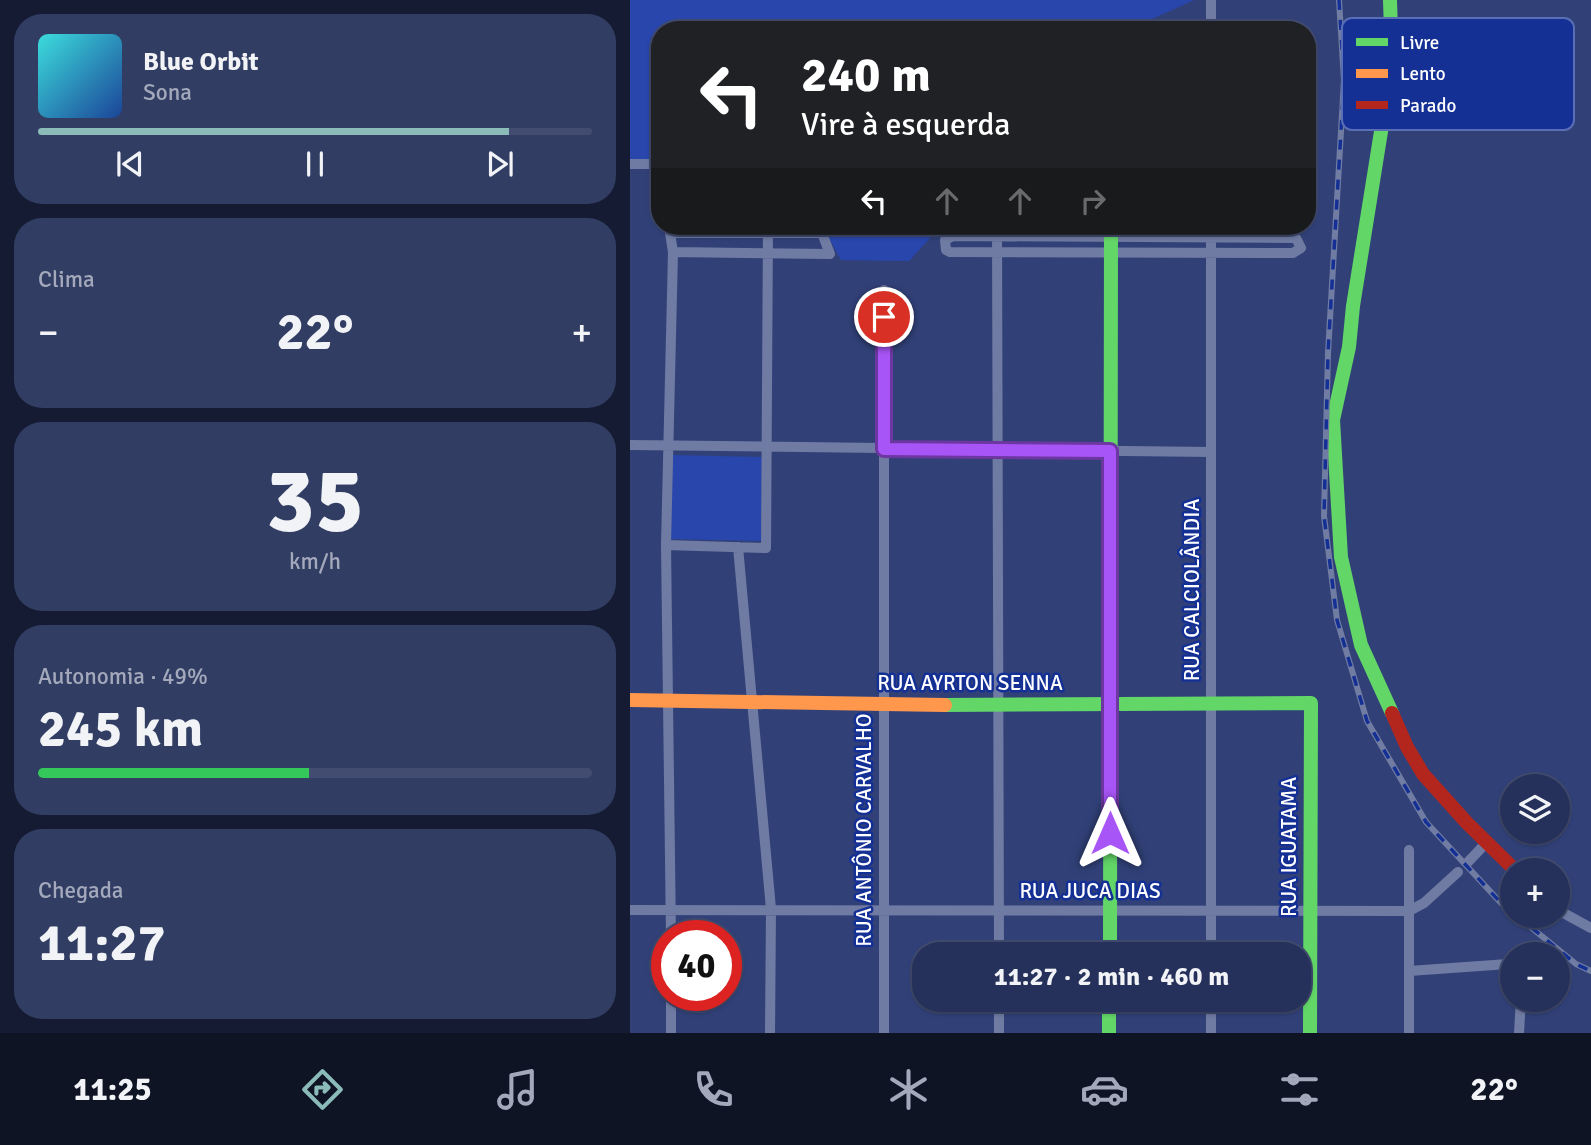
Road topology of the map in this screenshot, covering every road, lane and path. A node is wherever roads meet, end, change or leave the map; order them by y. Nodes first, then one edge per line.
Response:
1 (1211, 0) edge
2 (1390, 0) edge
3 (1391, 18) edge
4 (1211, 21) edge
5 (1381, 130) edge
6 (651, 163) edge
7 (630, 164) edge
8 (673, 235) edge
9 (768, 235) edge
10 (823, 235) edge
11 (962, 235) edge
12 (997, 235) edge
13 (1111, 235) edge
14 (1178, 235) edge
15 (1211, 237) junction
16 (673, 252) junction
17 (997, 252) junction
18 (768, 253) junction
19 (1111, 253) junction
20 (1211, 254) junction
21 (884, 290) dead end
22 (630, 446) edge
23 (667, 447) junction
24 (766, 448) junction
25 (884, 449) junction
26 (998, 450) junction
27 (1110, 451) junction
28 (1211, 452) junction
29 (666, 545) junction
30 (738, 547) junction
31 (630, 701) edge
32 (669, 701) junction
33 (752, 702) junction
34 (1211, 703) junction
35 (1311, 703) joint
36 (998, 704) junction
37 (1110, 704) junction
38 (883, 705) junction
39 (1487, 842) junction
40 (1409, 850) dead end
41 (1503, 858) edge
42 (1468, 862) dead end
43 (1458, 872) dead end
44 (771, 909) junction
45 (630, 910) edge
46 (671, 910) junction
47 (883, 910) junction
48 (999, 910) junction
49 (1110, 910) junction
50 (1211, 911) junction
51 (1310, 911) junction
52 (1409, 911) junction
53 (1570, 917) edge
54 (671, 920) edge
55 (1591, 928) edge
56 (999, 942) edge
57 (1110, 942) edge
58 (1211, 942) edge
59 (1500, 965) edge
60 (1409, 971) junction
61 (671, 1011) edge
62 (999, 1012) edge
63 (1110, 1012) edge
64 (1210, 1012) edge
65 (1521, 1012) edge
66 (671, 1033) edge
67 (770, 1033) edge
68 (884, 1033) edge
69 (999, 1033) edge
70 (1109, 1033) edge
71 (1210, 1033) edge
72 (1310, 1033) edge
73 (1409, 1033) edge
74 (1520, 1033) edge

1 - 4 street
2 - 3 street
5 - 39 street
6 - 7 street
8 - 16 street
9 - 18 street
10 - 18 street
11 - 17 street
12 - 17 street
13 - 19 street
14 - 15 street
15 - 20 street, RUA CALCIOLÂNDIA
15 - 20 street
16 - 18 street
16 - 23 street
17 - 19 street
17 - 26 street
18 - 24 street
19 - 20 street
19 - 27 street
20 - 28 street, RUA CALCIOLÂNDIA
21 - 25 street, RUA ANTÔNIO CARVALHO
22 - 23 street
23 - 24 street
23 - 29 street
24 - 25 street
24 - 30 street
25 - 26 street
25 - 38 street, RUA ANTÔNIO CARVALHO
26 - 27 street
26 - 36 street
27 - 28 street
27 - 37 street
28 - 34 street, RUA CALCIOLÂNDIA
29 - 30 street
29 - 32 street
30 - 33 street
31 - 32 street, RUA AYRTON SENNA
32 - 33 street, RUA AYRTON SENNA
32 - 46 street
33 - 38 street, RUA AYRTON SENNA
33 - 44 street
34 - 35 street, RUA AYRTON SENNA
34 - 37 street, RUA AYRTON SENNA
34 - 50 street, RUA CALCIOLÂNDIA
35 - 51 street, RUA IGUATAMA
36 - 37 street, RUA AYRTON SENNA
36 - 38 street, RUA AYRTON SENNA
36 - 48 street
37 - 49 street
38 - 47 street, RUA ANTÔNIO CARVALHO
39 - 41 street
39 - 42 street
40 - 52 street
43 - 52 street
44 - 46 street, RUA JUCA DIAS
44 - 47 street, RUA JUCA DIAS
44 - 67 street
45 - 46 street, RUA JUCA DIAS
46 - 54 street
47 - 48 street, RUA JUCA DIAS
47 - 68 street, RUA ANTÔNIO CARVALHO
48 - 49 street, RUA JUCA DIAS
48 - 56 street
49 - 50 street, RUA JUCA DIAS
49 - 57 street
50 - 51 street, RUA JUCA DIAS
50 - 58 street, RUA CALCIOLÂNDIA
51 - 52 street, RUA JUCA DIAS
51 - 72 street, RUA IGUATAMA
52 - 60 street
53 - 55 street
59 - 60 street
60 - 73 street
61 - 66 street
62 - 69 street
63 - 70 street
64 - 71 street
65 - 74 street

